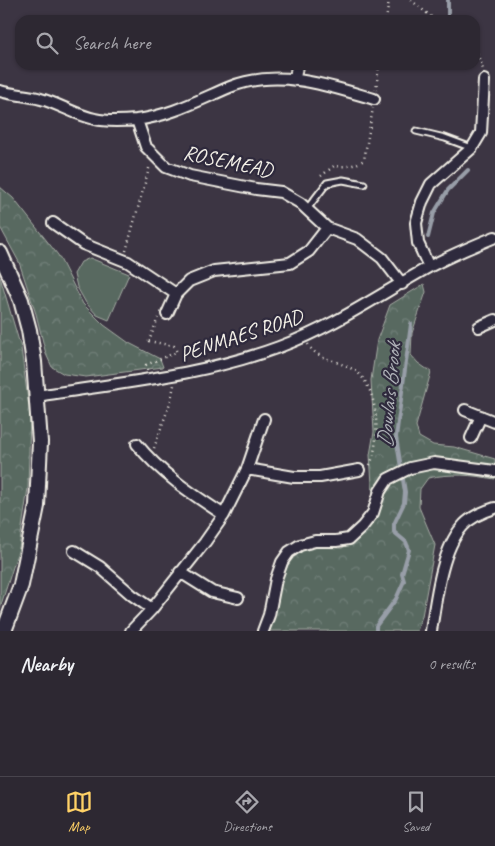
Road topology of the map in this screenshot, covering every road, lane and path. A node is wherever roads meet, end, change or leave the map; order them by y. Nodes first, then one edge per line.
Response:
1 (389, 0) edge
2 (411, 0) edge
3 (387, 15) edge
4 (429, 15) edge
5 (480, 60) edge
6 (296, 70) edge
7 (378, 70) edge
8 (295, 79) junction
9 (484, 80) joint
10 (0, 92) edge
11 (374, 99) junction
12 (137, 120) junction
13 (416, 131) dead end
14 (472, 148) junction
15 (153, 154) junction
16 (318, 180) dead end
17 (364, 184) dead end
18 (307, 210) junction
19 (53, 223) dead end
20 (327, 228) junction
21 (495, 237) edge
22 (0, 253) edge
23 (123, 260) junction
24 (429, 267) junction
25 (402, 284) junction
26 (176, 294) junction
27 (168, 311) joint
28 (495, 320) edge
29 (479, 328) dead end
30 (304, 336) junction
31 (176, 376) junction
32 (148, 380) junction
33 (37, 396) junction
34 (465, 410) dead end
35 (481, 416) junction
36 (264, 419) dead end
37 (495, 422) edge
38 (471, 438) dead end
39 (136, 444) dead end
40 (151, 458) junction
41 (247, 469) junction
42 (359, 470) joint
43 (495, 471) edge
44 (495, 508) edge
45 (224, 515) junction
46 (74, 550) dead end
47 (180, 572) junction
48 (238, 598) dead end
49 (152, 609) junction
50 (4, 631) edge
51 (131, 631) edge
52 (263, 631) edge
53 (431, 631) edge

1 - 3 path
2 - 4 path
5 - 9 path
6 - 8 street
7 - 11 path
8 - 11 street
8 - 12 street
9 - 14 street
10 - 12 street
11 - 16 path
12 - 15 street, ROSEMEAD
13 - 14 lane
14 - 24 street
15 - 18 street, ROSEMEAD
15 - 23 path
17 - 18 lane
18 - 20 street, ROSEMEAD
19 - 23 street
20 - 25 street, ROSEMEAD
20 - 26 street
21 - 24 street, PENMAES ROAD
22 - 33 street
23 - 26 street
24 - 25 street, PENMAES ROAD
25 - 30 street, PENMAES ROAD
26 - 27 street
27 - 32 path
28 - 29 street
30 - 31 street, PENMAES ROAD
30 - 42 path
31 - 32 street, PENMAES ROAD
31 - 40 path
32 - 33 street, PENMAES ROAD
33 - 50 street
34 - 35 street
35 - 37 street
35 - 38 street
36 - 41 street
39 - 40 street
40 - 45 street
41 - 42 street
41 - 45 street
43 - 52 street
44 - 53 street
45 - 47 street
46 - 49 street
47 - 48 street
47 - 49 street
49 - 51 street

